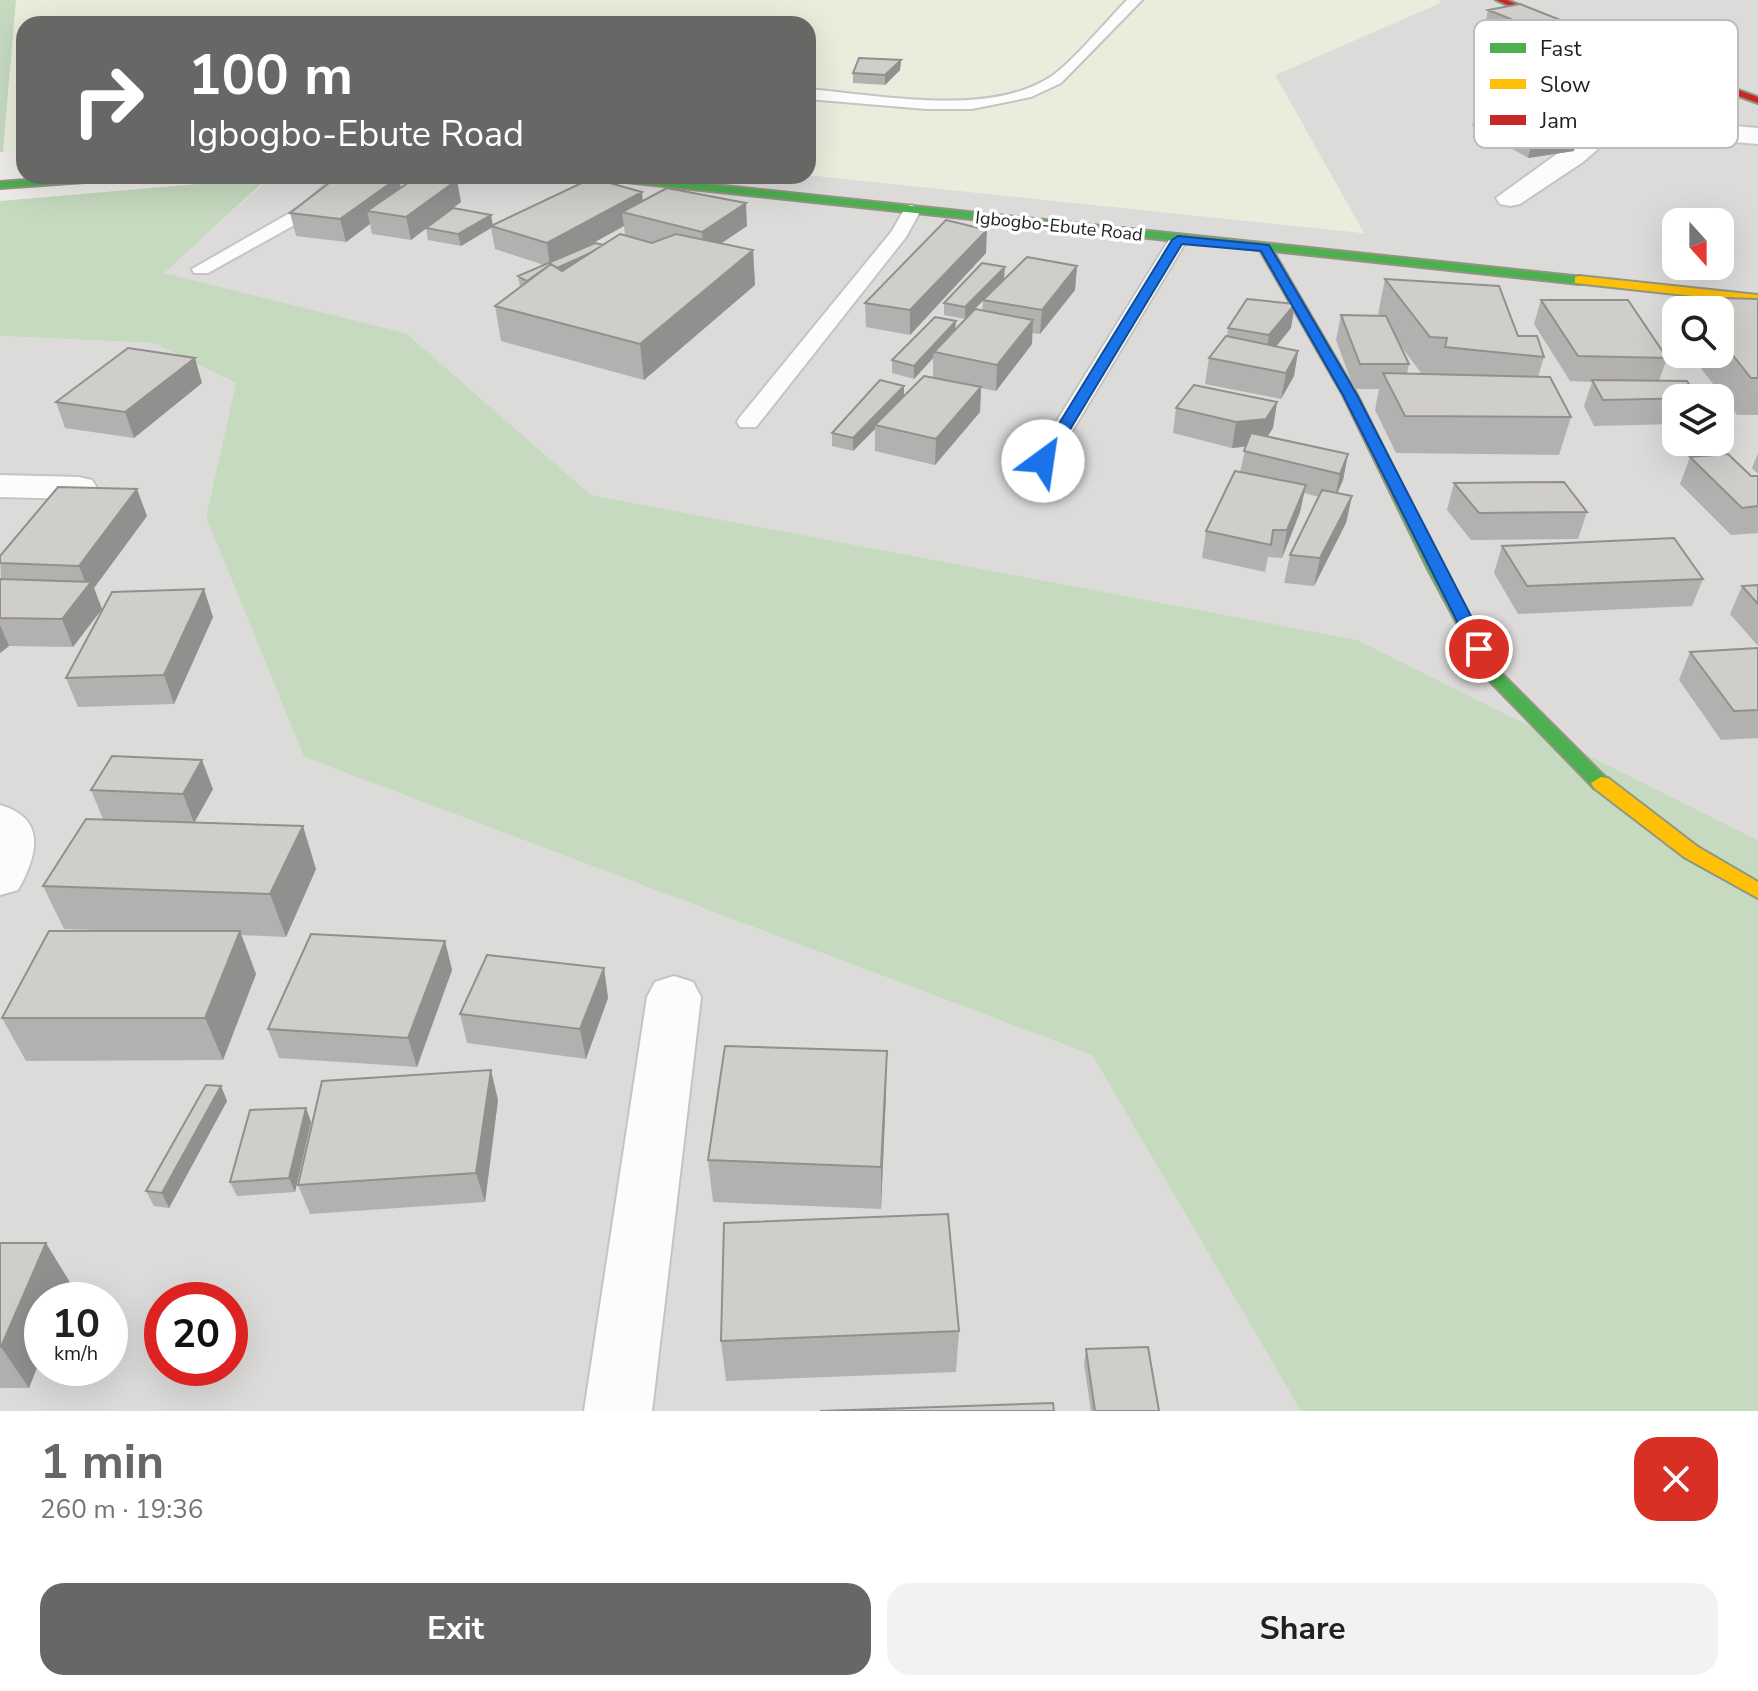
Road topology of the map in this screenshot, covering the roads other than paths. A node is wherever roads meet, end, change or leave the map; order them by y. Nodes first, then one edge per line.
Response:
1 (1135, 0) edge
2 (1500, 0) edge
3 (1533, 0) edge
4 (1547, 20) edge
5 (1583, 20) edge
6 (1738, 79) edge
7 (1758, 86) edge
8 (1738, 93) edge
9 (816, 95) edge
10 (1758, 100) edge
11 (1738, 134) edge
12 (1758, 136) edge
13 (1584, 148) edge
14 (816, 183) edge
15 (336, 184) edge
16 (672, 184) edge
17 (1510, 198) dead end
18 (912, 210) junction
19 (1178, 240) junction
20 (1265, 248) junction
21 (201, 269) dead end
22 (1742, 278) dead end
23 (1758, 299) edge
24 (748, 422) dead end
25 (1043, 461) dead end
26 (0, 486) edge
27 (79, 488) edge
28 (0, 822) edge
29 (0, 877) edge
30 (1758, 891) edge
31 (674, 997) dead end
32 (618, 1411) edge

1 - 9 lane
2 - 4 main road
3 - 5 main road
6 - 7 main road
8 - 10 main road
11 - 12 street
13 - 17 street
14 - 22 main road, Igbogbo-Ebute Road
15 - 21 lane
16 - 18 main road, Igbogbo-Ebute Road
18 - 19 main road, Igbogbo-Ebute Road
18 - 24 lane
19 - 20 main road, Igbogbo-Ebute Road
19 - 25 lane
20 - 23 main road, Igbogbo-Ebute Road
20 - 30 main road
26 - 27 street
28 - 29 street
31 - 32 street

